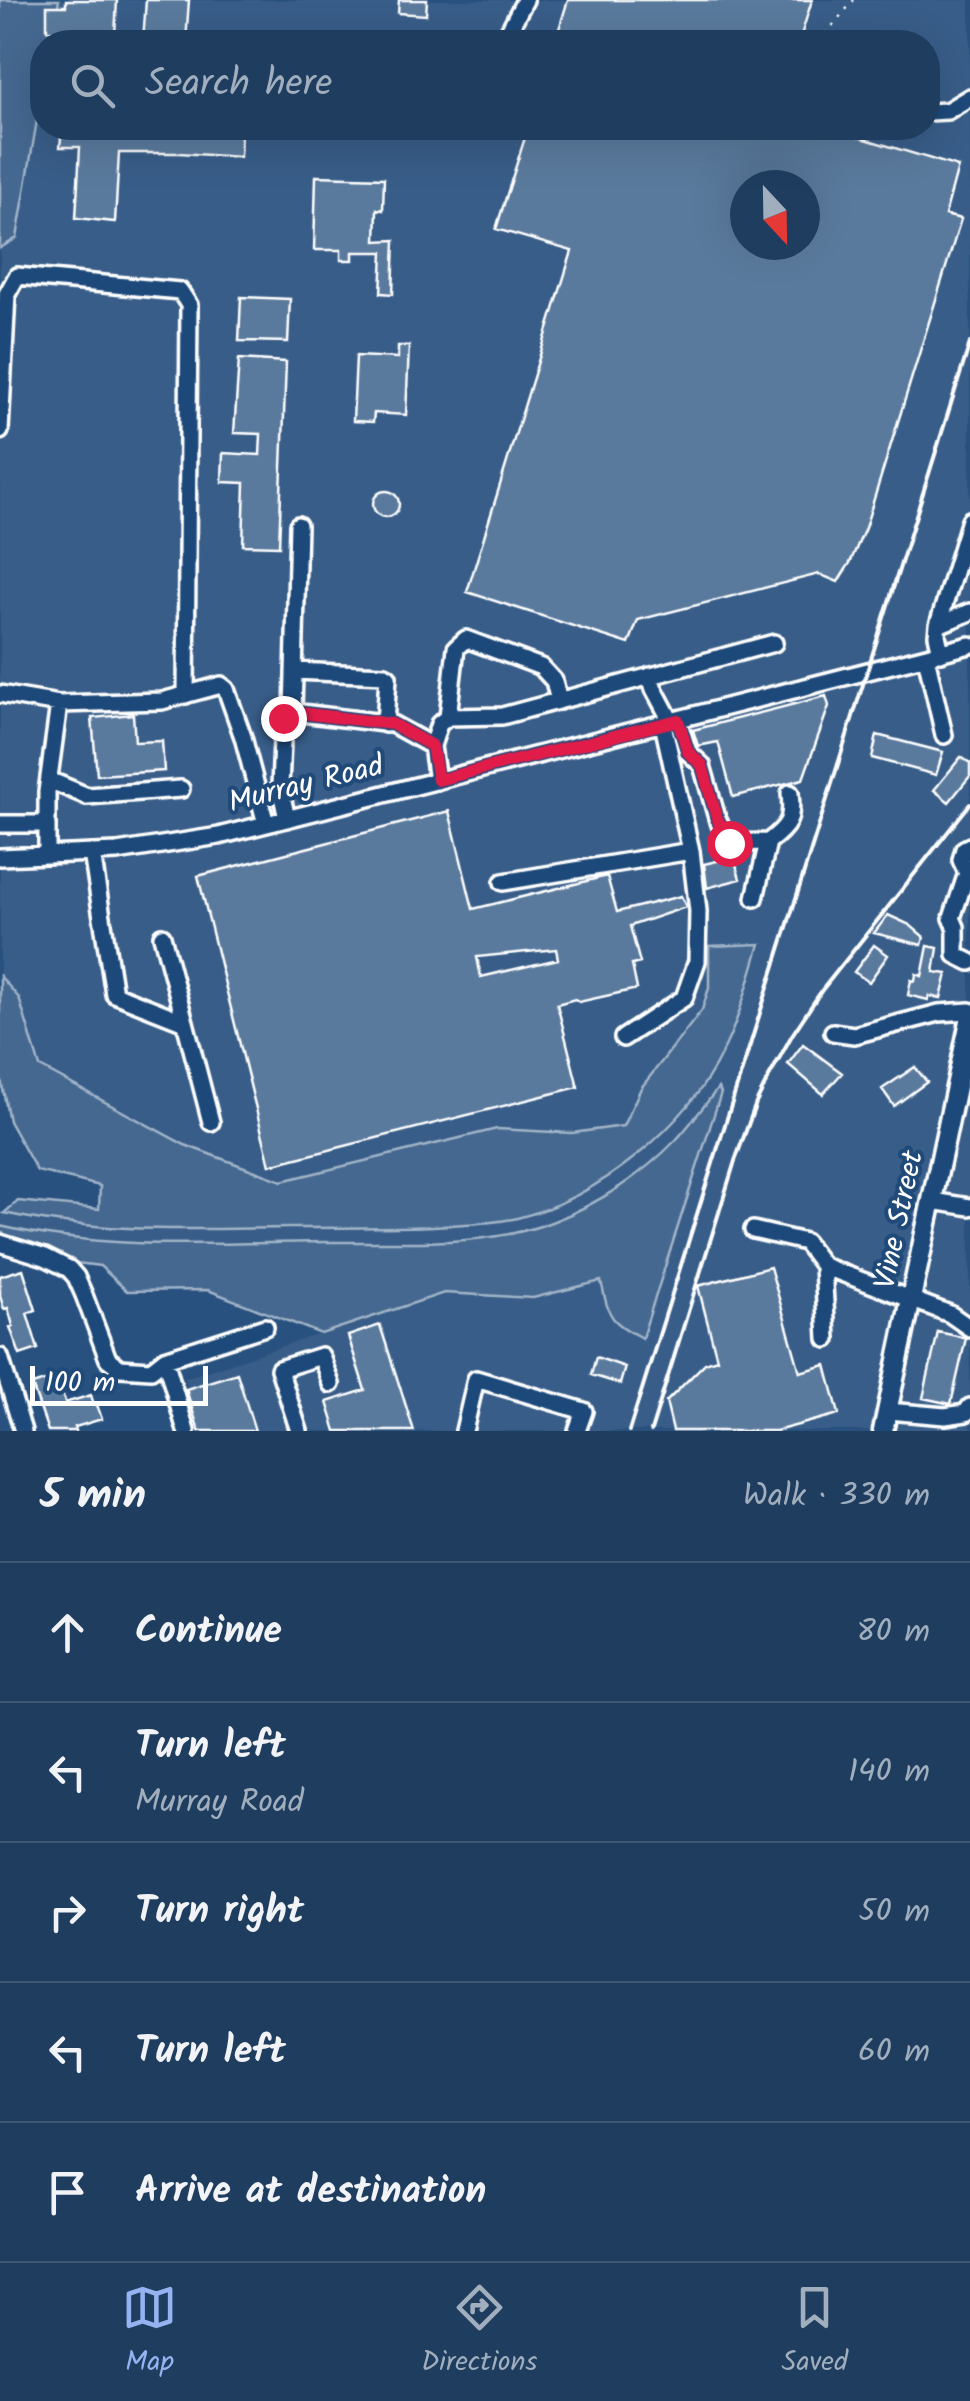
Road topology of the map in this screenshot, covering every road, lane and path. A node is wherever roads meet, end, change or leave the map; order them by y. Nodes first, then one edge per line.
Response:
1 (524, 0) edge
2 (854, 0) edge
3 (509, 30) edge
4 (829, 30) edge
5 (970, 97) edge
6 (940, 111) edge
7 (0, 430) edge
8 (970, 520) edge
9 (298, 525) dead end
10 (970, 612) edge
11 (938, 625) junction
12 (774, 642) dead end
13 (970, 646) edge
14 (934, 655) junction
15 (294, 671) junction
16 (650, 676) junction
17 (0, 694) edge
18 (186, 696) junction
19 (559, 701) junction
20 (59, 704) junction
21 (292, 712) junction
22 (448, 718) junction
23 (671, 722) junction
24 (386, 724) junction
25 (944, 735) dead end
26 (432, 746) junction
27 (49, 780) junction
28 (438, 780) junction
29 (181, 789) dead end
30 (790, 793) dead end
31 (287, 819) junction
32 (0, 824) edge
33 (47, 824) junction
34 (266, 824) junction
35 (768, 842) junction
36 (970, 846) edge
37 (691, 851) junction
38 (92, 853) junction
39 (48, 855) junction
40 (0, 856) edge
41 (968, 872) edge
42 (503, 882) dead end
43 (963, 897) edge
44 (755, 898) dead end
45 (162, 936) dead end
46 (970, 962) edge
47 (970, 1012) edge
48 (970, 1021) edge
49 (185, 1022) junction
50 (833, 1032) dead end
51 (623, 1038) dead end
52 (211, 1122) dead end
53 (933, 1201) junction
54 (970, 1207) edge
55 (753, 1230) dead end
56 (0, 1244) edge
57 (823, 1266) junction
58 (912, 1300) junction
59 (265, 1327) dead end
60 (970, 1328) edge
61 (827, 1339) dead end
62 (0, 1358) edge
63 (167, 1367) junction
64 (330, 1384) dead end
65 (970, 1407) edge
66 (888, 1410) junction
67 (24, 1431) edge
68 (186, 1431) edge
69 (299, 1431) edge
70 (464, 1431) edge
71 (577, 1431) edge
72 (883, 1431) edge

1 - 3 street
2 - 4 path
5 - 6 street
7 - 18 street
8 - 11 street
9 - 15 street
10 - 11 street
11 - 14 street
12 - 16 street
13 - 14 street, Murray Road
14 - 23 street, Murray Road
14 - 25 street
15 - 21 street
15 - 24 street
16 - 19 street
16 - 23 street
17 - 20 street
18 - 20 street
18 - 34 street
19 - 22 street
19 - 22 street
20 - 27 street
21 - 24 street
21 - 31 street
22 - 26 street
23 - 28 street, Murray Road
23 - 35 street
23 - 37 street
24 - 26 street
26 - 28 street
27 - 29 street
27 - 33 street
28 - 31 street, Murray Road
30 - 35 street
31 - 34 street, Murray Road
32 - 33 street
33 - 39 street
34 - 38 street, Murray Road
35 - 44 street
36 - 41 street
37 - 42 street
37 - 51 street
38 - 39 street, Murray Road
38 - 49 street
39 - 40 street, Murray Road
41 - 43 street
43 - 46 street
45 - 49 street
47 - 50 street
48 - 53 main road, Vine Street
49 - 52 street
53 - 54 street
53 - 58 main road, Vine Street
55 - 57 street
56 - 63 street
57 - 58 street
57 - 61 street
58 - 60 street
58 - 66 main road, Vine Street
59 - 63 street
62 - 67 street
63 - 68 street
64 - 69 street
65 - 66 street
66 - 72 main road, Vine Street
70 - 71 street

